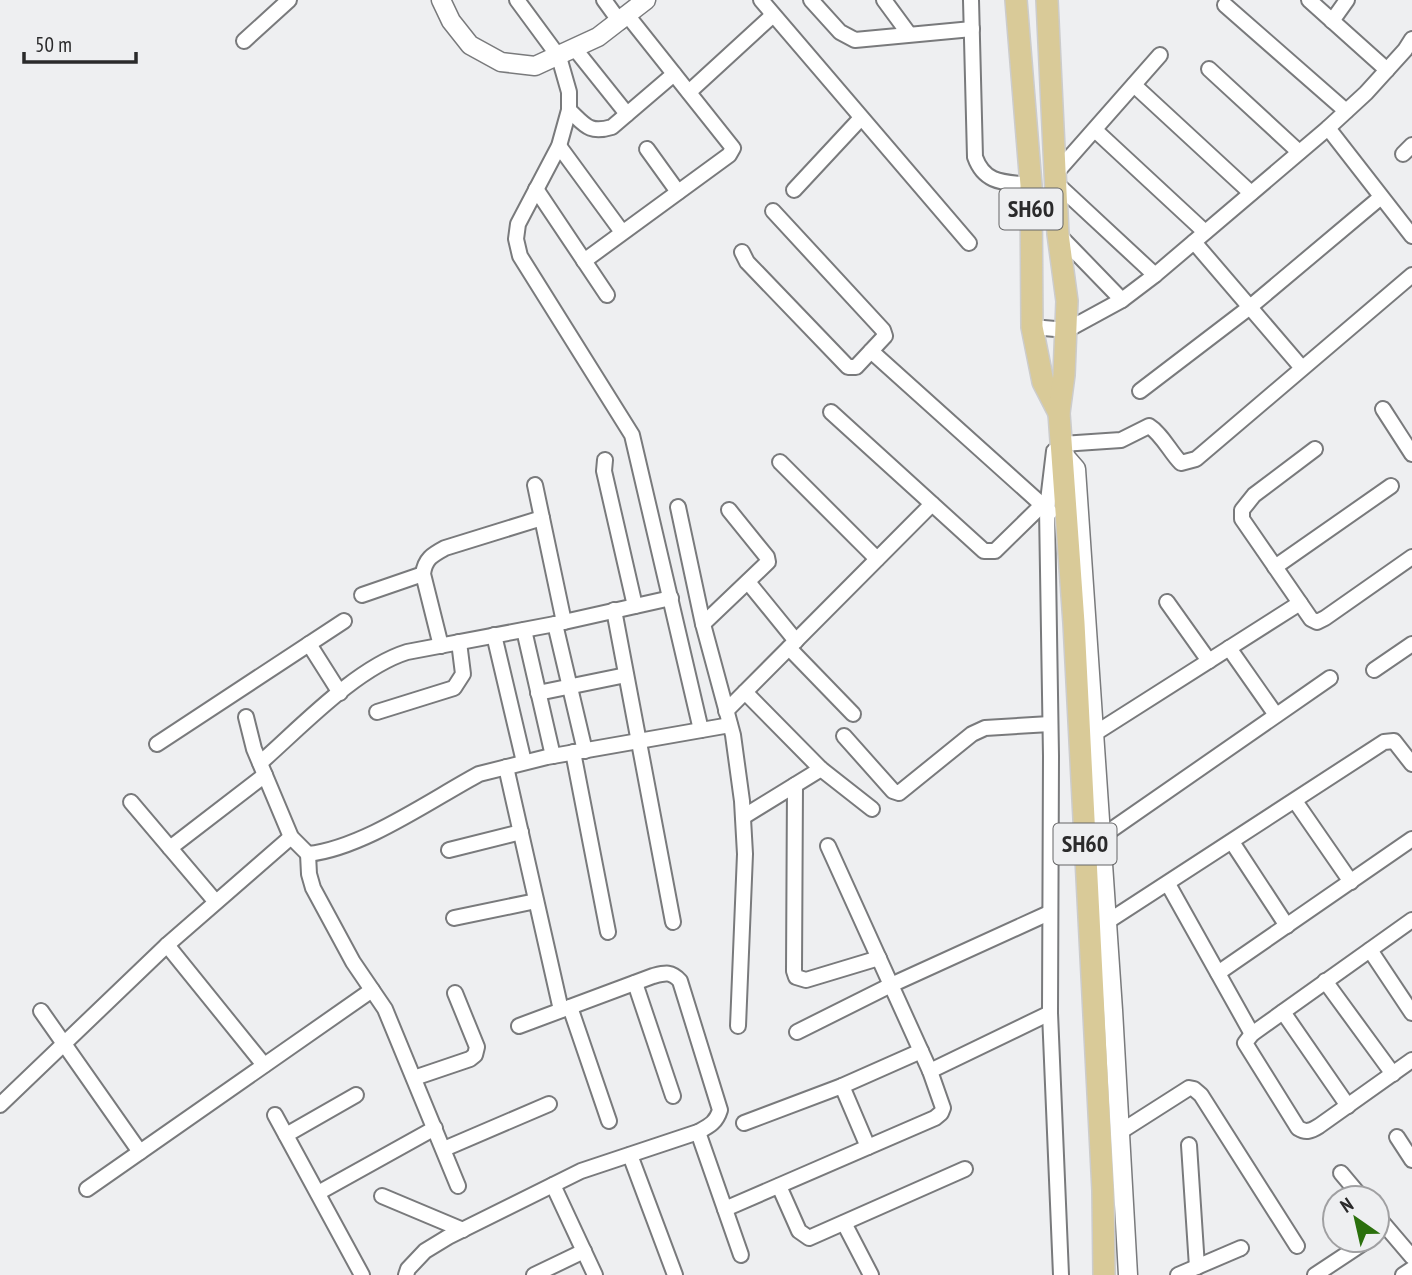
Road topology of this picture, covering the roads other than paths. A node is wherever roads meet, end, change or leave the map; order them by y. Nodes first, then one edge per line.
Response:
1 (289, 0) edge
2 (441, 0) edge
3 (517, 0) edge
4 (604, 0) edge
5 (646, 0) edge
6 (761, 0) edge
7 (811, 0) edge
8 (884, 0) edge
9 (971, 0) edge
10 (1016, 0) edge
11 (1047, 0) edge
12 (1309, 0) edge
13 (1347, 0) edge
14 (1225, 5) dead end
15 (773, 15) junction
16 (624, 19) junction
17 (1332, 21) junction
18 (972, 29) junction
19 (909, 34) junction
20 (244, 41) dead end
21 (1410, 49) edge
22 (567, 53) junction
23 (1160, 55) dead end
24 (1209, 69) dead end
25 (1387, 70) junction
26 (674, 74) junction
27 (1135, 85) junction
28 (689, 92) junction
29 (569, 110) junction
30 (1346, 111) junction
31 (627, 114) junction
32 (861, 118) junction
33 (1328, 128) junction
34 (1095, 130) junction
35 (559, 146) junction
36 (648, 149) dead end
37 (1299, 152) junction
38 (1057, 178) junction
39 (1031, 185) junction
40 (536, 189) junction
41 (794, 190) dead end
42 (678, 192) junction
43 (1251, 193) junction
44 (1381, 197) junction
45 (774, 211) dead end
46 (622, 232) junction
47 (1058, 234) junction
48 (1412, 236) edge
49 (1200, 237) junction
50 (969, 243) dead end
51 (742, 252) dead end
52 (584, 261) junction
53 (1155, 275) junction
54 (1412, 276) edge
55 (607, 295) dead end
56 (1122, 300) junction
57 (1250, 307) junction
58 (1032, 327) junction
59 (1067, 330) junction
60 (871, 351) junction
61 (1302, 368) junction
62 (1140, 391) dead end
63 (1383, 409) dead end
64 (831, 411) dead end
65 (1059, 413) junction
66 (1062, 449) junction
67 (1315, 449) dead end
68 (1412, 454) edge
69 (605, 460) dead end
70 (780, 462) dead end
71 (535, 485) dead end
72 (1391, 486) dead end
73 (932, 504) junction
74 (678, 507) dead end
75 (1045, 507) junction
76 (729, 510) dead end
77 (542, 518) junction
78 (1067, 527) junction
79 (1412, 557) edge
80 (877, 559) junction
81 (1275, 566) junction
82 (423, 575) junction
83 (748, 582) junction
84 (362, 595) dead end
85 (671, 597) junction
86 (1167, 602) dead end
87 (1300, 603) junction
88 (635, 606) junction
89 (614, 610) junction
90 (344, 621) dead end
91 (560, 623) junction
92 (703, 624) junction
93 (524, 630) junction
94 (494, 635) junction
95 (459, 642) junction
96 (309, 643) junction
97 (793, 644) junction
98 (1412, 644) edge
99 (440, 646) junction
100 (1229, 648) junction
101 (1209, 660) junction
102 (1374, 670) dead end
103 (626, 675) junction
104 (1330, 678) dead end
105 (570, 686) junction
106 (745, 692) junction
107 (340, 693) junction
108 (538, 693) junction
109 (377, 712) dead end
110 (853, 714) dead end
111 (1276, 715) junction
112 (246, 717) dead end
113 (728, 718) junction
114 (1050, 724) junction
115 (701, 730) junction
116 (1094, 734) junction
117 (844, 736) dead end
118 (639, 741) junction
119 (157, 744) dead end
120 (579, 752) junction
121 (553, 756) junction
122 (524, 762) junction
123 (1412, 764) edge
124 (506, 767) junction
125 (821, 768) junction
126 (262, 769) junction
127 (795, 785) junction
128 (1295, 801) junction
129 (131, 802) dead end
130 (872, 809) dead end
131 (743, 817) junction
132 (521, 832) junction
133 (291, 837) junction
134 (1101, 837) junction
135 (1412, 839) edge
136 (1232, 842) junction
137 (828, 846) dead end
138 (170, 848) junction
139 (449, 850) dead end
140 (308, 853) junction
141 (1351, 881) junction
142 (1168, 884) junction
143 (215, 901) junction
144 (537, 901) junction
145 (1049, 913) junction
146 (454, 918) dead end
147 (1412, 920) edge
148 (673, 922) dead end
149 (1107, 922) junction
150 (1287, 926) junction
151 (608, 932) dead end
152 (167, 945) junction
153 (1370, 950) junction
154 (879, 958) junction
155 (1218, 974) junction
156 (635, 982) junction
157 (1325, 982) junction
158 (891, 985) junction
159 (372, 990) junction
160 (455, 993) dead end
161 (566, 1008) junction
162 (41, 1011) dead end
163 (1283, 1012) junction
164 (1050, 1013) junction
165 (1412, 1013) edge
166 (519, 1026) dead end
167 (738, 1026) dead end
168 (797, 1032) dead end
169 (1252, 1034) junction
170 (64, 1043) junction
171 (921, 1051) junction
172 (1412, 1060) edge
173 (264, 1065) junction
174 (930, 1071) junction
175 (1393, 1074) junction
176 (414, 1078) junction
177 (842, 1086) junction
178 (356, 1095) dead end
179 (673, 1096) dead end
180 (549, 1104) dead end
181 (0, 1105) edge
182 (1348, 1106) junction
183 (275, 1115) dead end
184 (609, 1121) dead end
185 (744, 1123) dead end
186 (435, 1128) junction
187 (698, 1132) junction
188 (1120, 1132) junction
189 (286, 1135) junction
190 (1397, 1138) dead end
191 (1189, 1145) dead end
192 (868, 1147) junction
193 (444, 1149) junction
194 (140, 1152) junction
195 (630, 1155) junction
196 (1411, 1155) edge
197 (965, 1169) dead end
198 (1341, 1173) dead end
199 (1350, 1184) edge
200 (553, 1185) junction
201 (458, 1186) dead end
202 (779, 1186) junction
203 (87, 1189) dead end
204 (318, 1193) junction
205 (382, 1196) dead end
206 (725, 1209) junction
207 (844, 1223) junction
208 (463, 1230) junction
209 (1391, 1239) edge
210 (1297, 1246) dead end
211 (1241, 1248) dead end
212 (583, 1251) junction
213 (1347, 1254) edge
214 (741, 1255) dead end
215 (1412, 1258) edge
216 (1197, 1267) junction
217 (1412, 1269) edge
218 (362, 1275) edge
219 (406, 1275) edge
220 (534, 1275) edge
221 (595, 1275) edge
222 (675, 1275) edge
223 (871, 1275) edge
224 (1061, 1275) edge
225 (1104, 1275) edge
226 (1128, 1275) edge
227 (1178, 1275) edge
228 (1315, 1275) edge
229 (1403, 1275) edge

1 - 20 street
2 - 22 street
3 - 22 street
4 - 16 street
5 - 16 street
6 - 15 street
7 - 19 street
8 - 19 street
9 - 18 street
10 - 39 main road, SH60
11 - 38 main road, SH60
12 - 17 street
13 - 17 street
14 - 30 street
15 - 28 street
15 - 32 street
16 - 22 street
16 - 26 street
17 - 25 street
18 - 19 street
18 - 39 street
21 - 25 street
22 - 29 street
22 - 31 street
23 - 27 street
24 - 37 street
25 - 30 street
26 - 28 street
26 - 31 street
27 - 34 street
27 - 43 street
28 - 42 street
29 - 31 street
29 - 35 street
30 - 33 street
32 - 41 street
32 - 50 street
33 - 37 street
33 - 44 street
34 - 38 street
34 - 49 street
35 - 40 street
35 - 46 street
36 - 42 street
37 - 43 street
38 - 47 main road, SH60
38 - 53 street
39 - 58 main road, SH60
40 - 52 street
40 - 85 street
42 - 46 street
43 - 49 street
44 - 48 street
44 - 57 street
45 - 60 street
46 - 52 street
47 - 56 street
47 - 59 main road, SH60
49 - 53 street
49 - 57 street
51 - 60 street
52 - 55 street
53 - 56 street
54 - 61 street
56 - 59 street
57 - 61 street
57 - 62 street
58 - 59 street
58 - 65 main road, SH60
59 - 65 main road, SH60
60 - 75 street
61 - 66 street
63 - 68 street
64 - 73 street
65 - 66 main road, SH60
65 - 75 street
66 - 78 main road, SH60
66 - 116 street
67 - 81 street
69 - 88 street
70 - 80 street
71 - 77 street
72 - 81 street
73 - 75 street
73 - 80 street
74 - 92 street
75 - 78 street
75 - 114 street
76 - 83 street
77 - 82 street
77 - 91 street
78 - 225 main road, SH60
79 - 87 street
80 - 97 street
81 - 87 street
82 - 84 street
82 - 99 street
83 - 92 street
83 - 97 street
85 - 88 street
85 - 115 street
86 - 101 street
87 - 100 street
88 - 89 street
89 - 91 street
89 - 103 street
90 - 96 street
91 - 93 street
91 - 105 street
92 - 113 street
93 - 94 street
93 - 108 street
94 - 95 street
94 - 122 street
95 - 99 street
95 - 109 street
96 - 107 street
96 - 119 street
97 - 106 street
97 - 110 street
98 - 102 street
99 - 107 street
100 - 101 street
100 - 111 street
101 - 116 street
103 - 105 street
103 - 118 street
104 - 111 street
105 - 108 street
105 - 120 street
106 - 113 street
106 - 125 street
107 - 126 street
108 - 121 street
111 - 134 street
112 - 126 street
113 - 115 street
113 - 131 street
114 - 117 street
114 - 145 street
115 - 118 street
116 - 134 street
118 - 120 street
118 - 148 street
120 - 121 street
120 - 151 street
121 - 122 street
122 - 124 street
123 - 128 street
124 - 132 street
124 - 140 street
125 - 127 street
125 - 130 street
126 - 133 street
126 - 138 street
127 - 131 street
127 - 154 street
128 - 136 street
128 - 141 street
129 - 138 street
131 - 167 street
132 - 139 street
132 - 144 street
133 - 140 street
133 - 143 street
134 - 149 street
135 - 141 street
136 - 142 street
136 - 150 street
137 - 154 street
138 - 143 street
140 - 159 street
141 - 150 street
142 - 149 street
142 - 155 street
143 - 152 street
144 - 146 street
144 - 161 street
145 - 158 street
145 - 164 street
147 - 153 street
149 - 188 street
150 - 155 street
152 - 170 street
152 - 173 street
153 - 157 street
153 - 165 street
154 - 158 street
155 - 169 street
156 - 161 street
156 - 179 street
156 - 187 street
157 - 163 street
157 - 175 street
158 - 168 street
158 - 171 street
159 - 173 street
159 - 176 street
160 - 176 street
161 - 166 street
161 - 184 street
162 - 170 street
163 - 169 street
163 - 182 street
164 - 174 street
164 - 224 street
169 - 182 street
170 - 181 street
170 - 194 street
171 - 174 street
171 - 177 street
172 - 175 street
173 - 194 street
174 - 192 street
175 - 182 street
176 - 186 street
177 - 185 street
177 - 192 street
178 - 189 street
180 - 193 street
183 - 189 street
186 - 193 street
186 - 204 street
187 - 195 street
187 - 206 street
188 - 210 street
188 - 226 street
189 - 204 street
190 - 196 street
191 - 216 street
192 - 202 street
193 - 201 street
194 - 203 street
195 - 200 street
195 - 222 street
197 - 207 street
198 - 199 street
200 - 208 street
200 - 212 street
202 - 206 street
202 - 207 street
204 - 218 street
205 - 208 street
206 - 214 street
207 - 223 street
208 - 219 street
209 - 215 street
211 - 216 street
212 - 220 street
212 - 221 street
213 - 228 street
216 - 227 street
217 - 229 street

